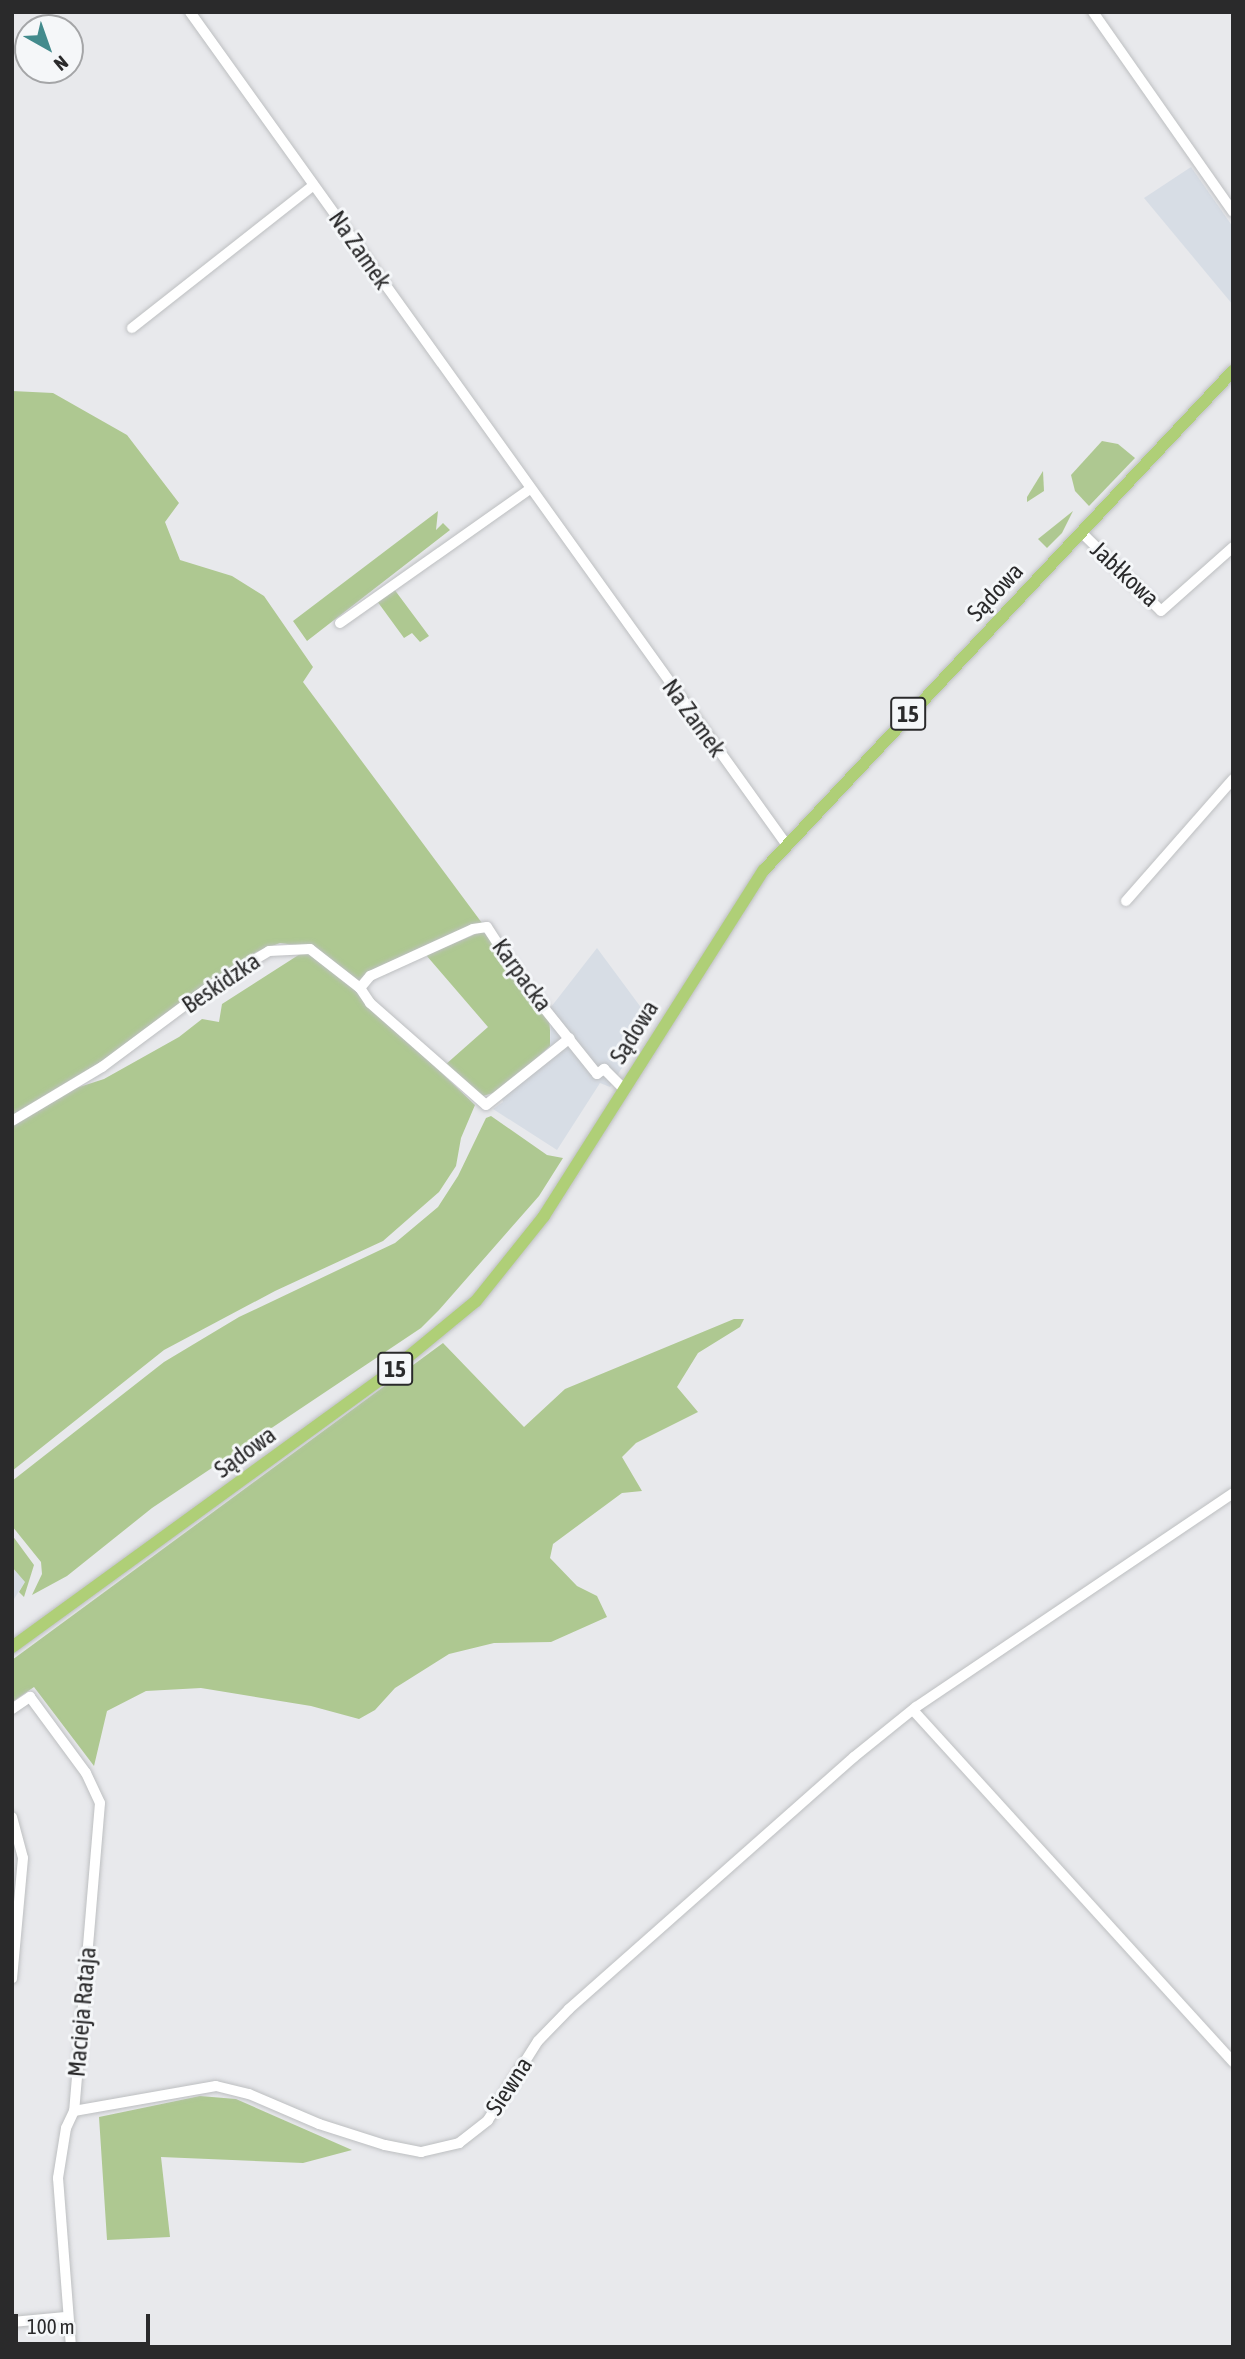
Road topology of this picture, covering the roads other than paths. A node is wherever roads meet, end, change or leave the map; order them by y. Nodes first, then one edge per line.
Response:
1 (190, 12) edge
2 (1093, 12) edge
3 (314, 185) junction
4 (1233, 212) edge
5 (132, 328) dead end
6 (1233, 371) edge
7 (530, 489) junction
8 (1081, 532) junction
9 (1233, 547) edge
10 (340, 623) dead end
11 (1233, 779) edge
12 (786, 844) junction
13 (1126, 901) dead end
14 (360, 988) junction
15 (570, 1038) junction
16 (623, 1088) junction
17 (12, 1121) edge
18 (1233, 1493) edge
19 (12, 1647) edge
20 (12, 1709) edge
21 (913, 1710) junction
22 (12, 1817) edge
23 (12, 1979) edge
24 (1233, 2062) edge
25 (74, 2112) junction
26 (66, 2317) junction
27 (12, 2322) edge
28 (71, 2347) edge

1 - 3 street, Na Zamek
2 - 4 street
3 - 5 street
3 - 7 street, Na Zamek
6 - 8 main road, Sądowa / 15
7 - 10 street
7 - 12 street, Na Zamek
8 - 9 street, Jabłkowa
8 - 12 main road, Sądowa / 15
11 - 13 street
12 - 16 main road, Sądowa / 15
14 - 15 street, Beskidzka
14 - 15 street, Karpacka
14 - 17 street, Beskidzka
15 - 16 street, Karpacka
16 - 19 main road, Sądowa / 15
18 - 21 street, Siewna
20 - 25 street, Macieja Rataja
21 - 24 street
21 - 25 street, Siewna
22 - 23 street
25 - 26 street, Macieja Rataja
26 - 27 street
26 - 28 street, Macieja Rataja

